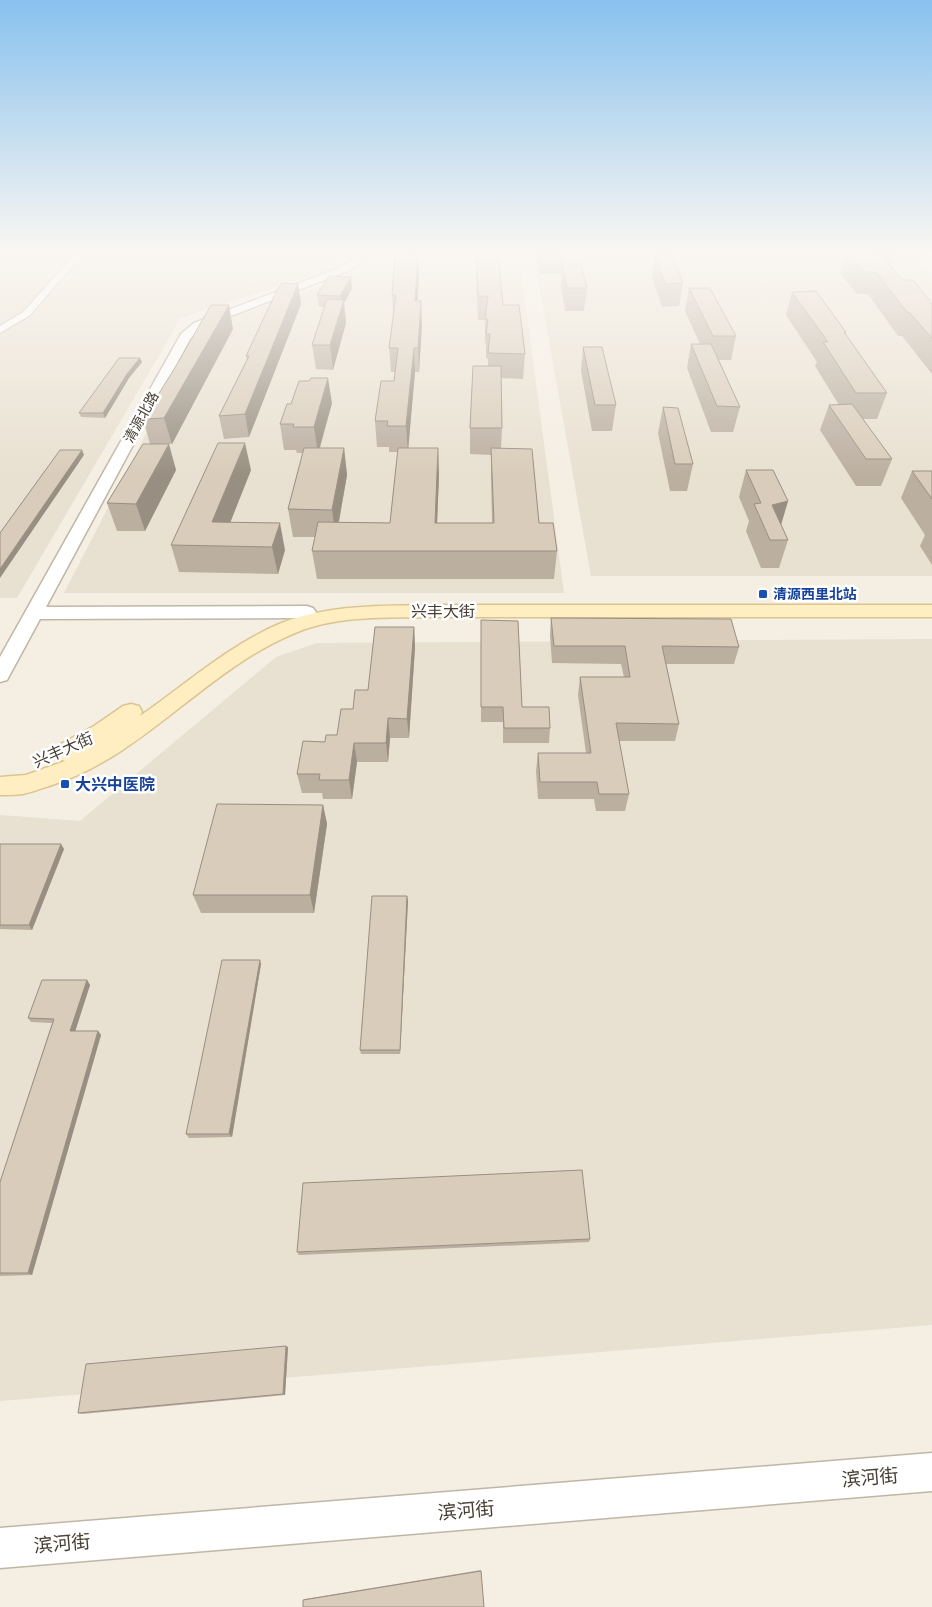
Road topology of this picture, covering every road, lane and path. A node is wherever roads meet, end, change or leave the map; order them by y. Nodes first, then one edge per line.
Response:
1 (197, 326) edge
2 (932, 598) edge
3 (932, 610) edge
4 (307, 612) junction
5 (33, 613) junction
6 (0, 675) edge
7 (0, 772) edge
8 (0, 786) edge
9 (932, 1472) edge
10 (0, 1548) edge

1 - 5 street, 清源北路
2 - 4 main road, 兴丰大街
3 - 8 main road, 兴丰大街
4 - 5 street
4 - 7 main road, 兴丰大街
5 - 6 street, 清源北路
9 - 10 street, 滨河街

